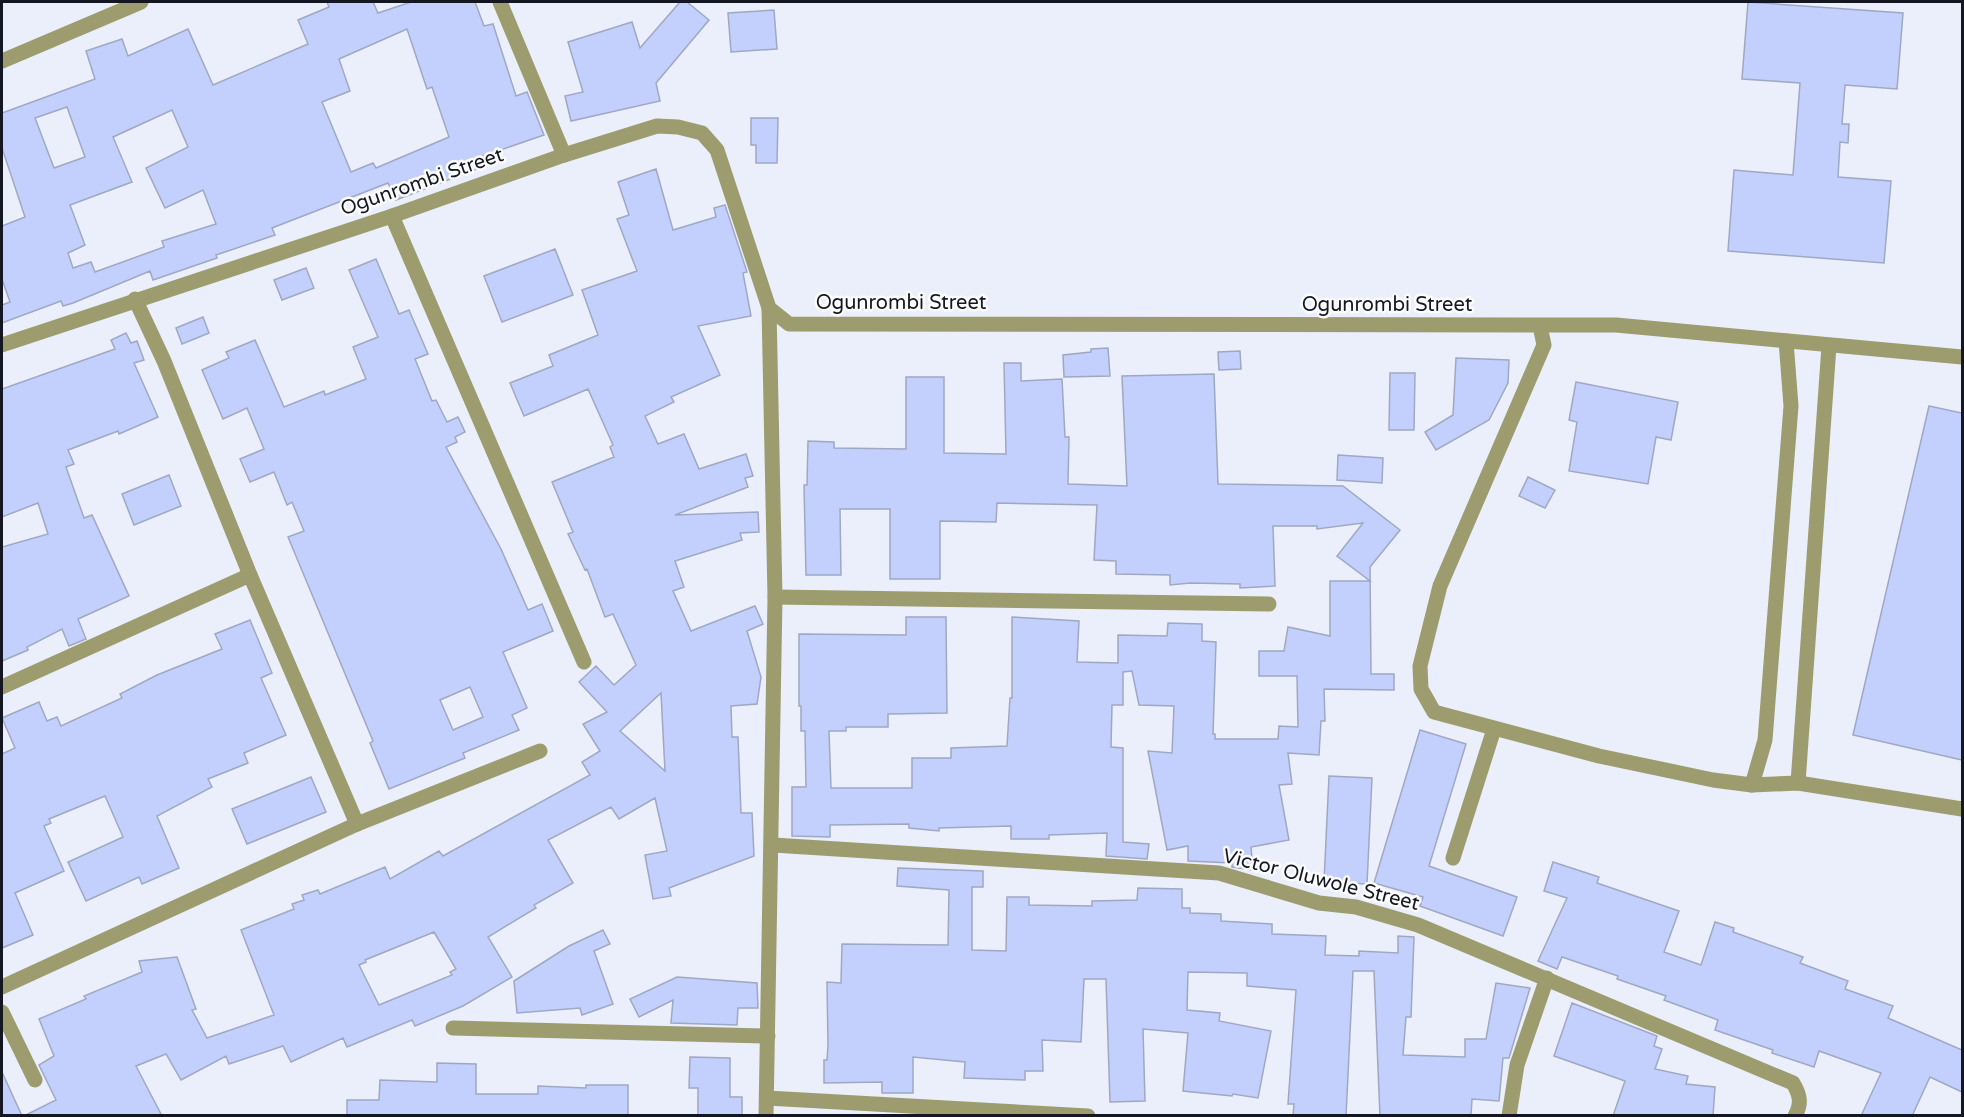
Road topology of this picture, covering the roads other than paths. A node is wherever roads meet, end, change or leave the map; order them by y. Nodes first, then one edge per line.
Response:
1 (141, 2) edge
2 (500, 2) edge
3 (2, 61) edge
4 (564, 155) junction
5 (392, 216) junction
6 (135, 299) junction
7 (769, 308) junction
8 (1540, 326) junction
9 (1786, 341) junction
10 (2, 345) edge
11 (1829, 346) junction
12 (1962, 357) edge
13 (250, 575) junction
14 (776, 597) junction
15 (1269, 603) dead end
16 (584, 662) dead end
17 (2, 687) edge
18 (1494, 729) junction
19 (540, 751) dead end
20 (1798, 783) junction
21 (1752, 785) junction
22 (1962, 809) edge
23 (357, 824) junction
24 (773, 845) junction
25 (1453, 858) dead end
26 (1547, 978) junction
27 (2, 987) edge
28 (2, 1012) edge
29 (453, 1028) dead end
30 (768, 1036) junction
31 (35, 1080) dead end
32 (767, 1098) junction
33 (1034, 1114) edge
34 (766, 1116) edge
35 (1088, 1116) edge
36 (1509, 1116) edge
37 (1795, 1116) edge

1 - 3 street
2 - 4 street
4 - 5 street, Ogunrombi Street
4 - 7 street, Ogunrombi Street
5 - 6 street, Ogunrombi Street
5 - 16 street
6 - 10 street, Ogunrombi Street
6 - 13 street
7 - 8 street, Ogunrombi Street
7 - 14 street
8 - 9 street, Ogunrombi Street
8 - 18 street
9 - 11 street, Ogunrombi Street
9 - 21 street
11 - 12 street, Ogunrombi Street
11 - 20 street
13 - 17 street
13 - 23 street
14 - 15 street
14 - 24 street
18 - 21 street
18 - 25 street
19 - 23 street
20 - 21 street
20 - 22 street
23 - 27 street
24 - 26 street, Victor Oluwole Street
24 - 30 street
26 - 36 street
26 - 37 street, Victor Oluwole Street
28 - 31 street
29 - 30 street
30 - 32 street
32 - 33 street
32 - 34 street
33 - 35 street

